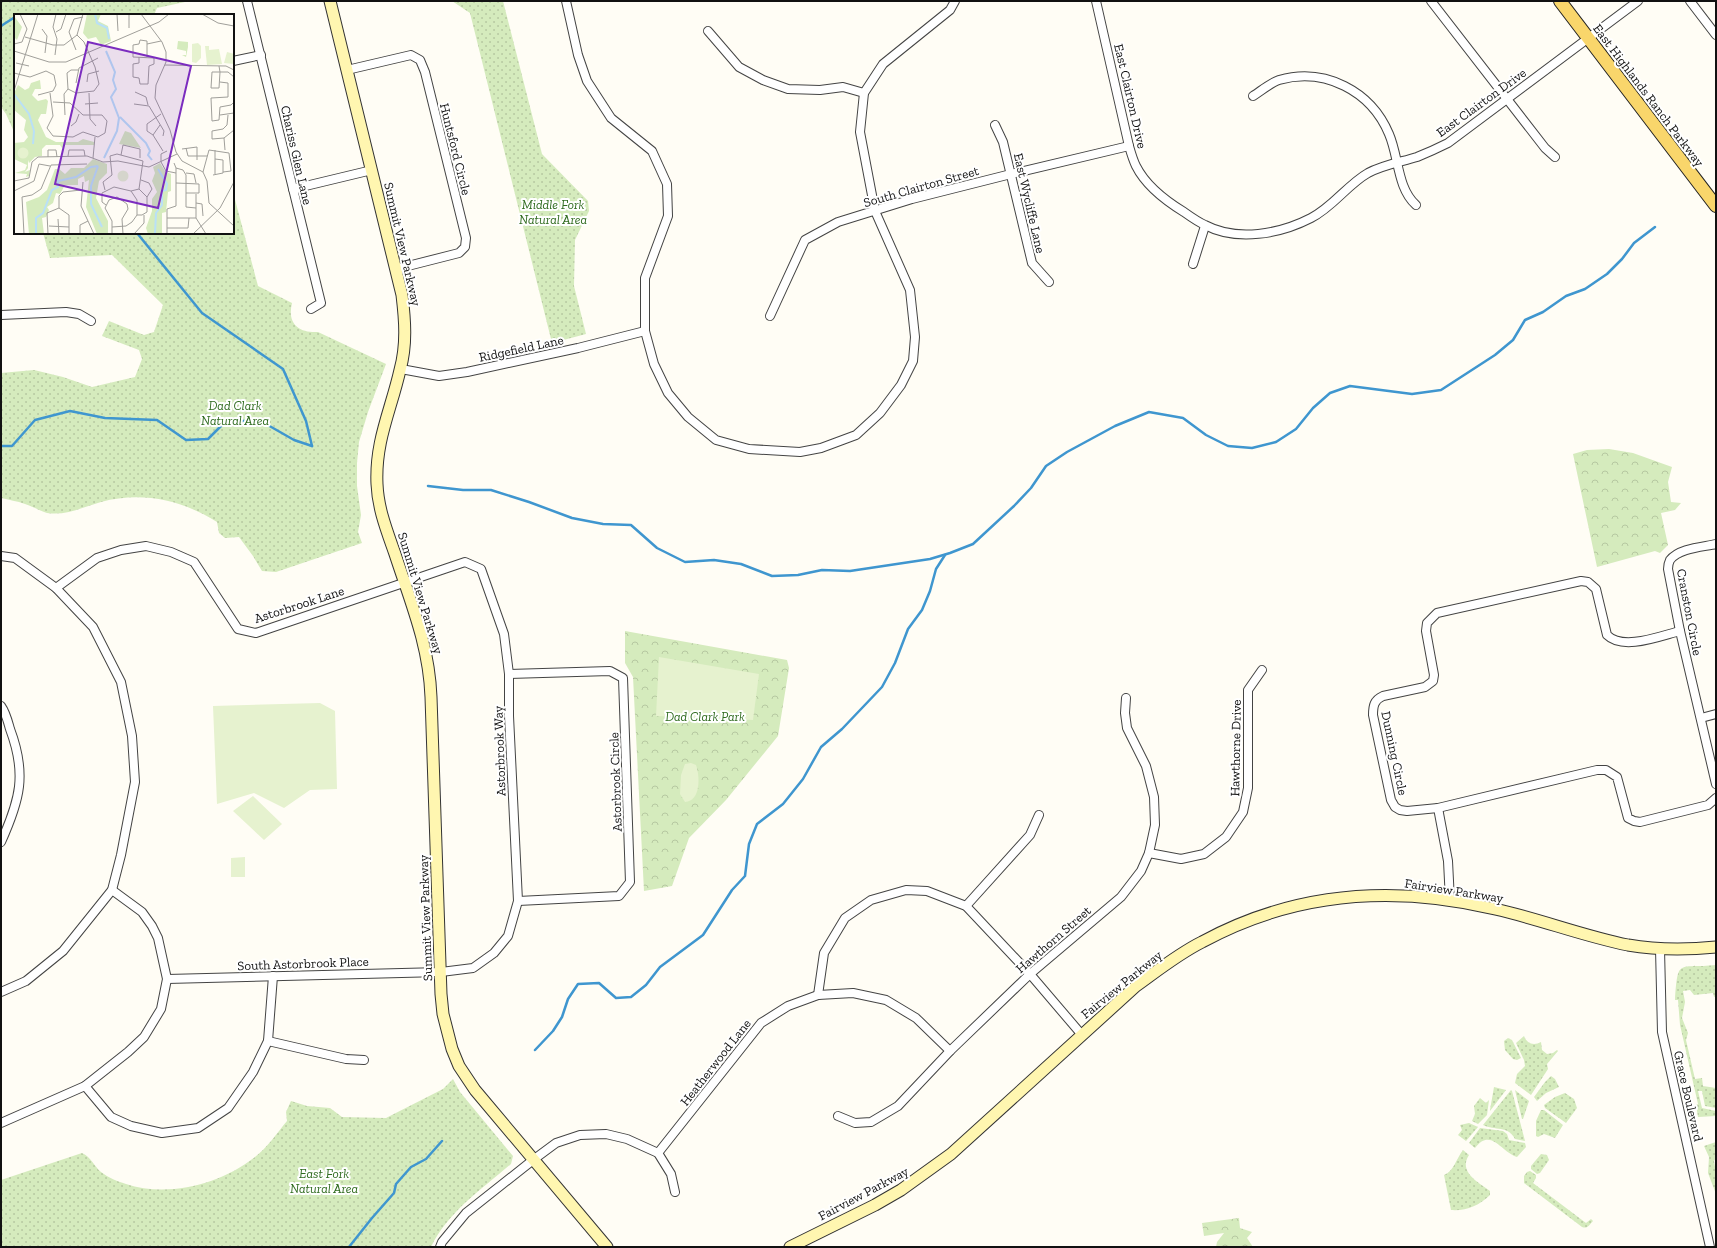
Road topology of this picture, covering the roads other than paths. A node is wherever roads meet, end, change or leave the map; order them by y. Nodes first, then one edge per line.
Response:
1 (247, 1) edge
2 (330, 1) edge
3 (566, 1) edge
4 (956, 1) edge
5 (1096, 1) edge
6 (1431, 1) edge
7 (1560, 1) edge
8 (1638, 1) edge
9 (1690, 1) edge
10 (708, 31) dead end
11 (1716, 35) edge
12 (1587, 38) junction
13 (261, 55) junction
14 (234, 61) edge
15 (347, 70) junction
16 (864, 93) junction
17 (1252, 96) dead end
18 (1507, 100) junction
19 (996, 125) dead end
20 (1129, 146) junction
21 (1555, 157) dead end
22 (1397, 162) junction
23 (372, 170) junction
24 (1011, 174) junction
25 (293, 189) junction
26 (1416, 205) dead end
27 (1716, 206) edge
28 (875, 211) junction
29 (1205, 226) junction
30 (1192, 264) dead end
31 (396, 269) junction
32 (1049, 282) dead end
33 (311, 309) dead end
34 (2, 313) edge
35 (770, 316) dead end
36 (91, 320) dead end
37 (645, 331) junction
38 (401, 369) junction
39 (1716, 544) edge
40 (1, 556) edge
41 (404, 582) junction
42 (56, 588) junction
43 (1680, 631) junction
44 (1262, 670) dead end
45 (509, 674) junction
46 (1126, 698) dead end
47 (1, 706) edge
48 (1716, 714) edge
49 (1701, 718) junction
50 (1716, 784) edge
51 (1716, 798) edge
52 (1438, 808) junction
53 (1039, 815) dead end
54 (1, 842) edge
55 (1149, 853) junction
56 (112, 890) junction
57 (518, 901) junction
58 (1450, 901) junction
59 (966, 906) junction
60 (1716, 947) edge
61 (1660, 949) junction
62 (440, 972) junction
63 (1030, 974) junction
64 (273, 976) junction
65 (167, 979) junction
66 (1, 992) edge
67 (818, 995) junction
68 (1082, 1034) junction
69 (268, 1041) junction
70 (950, 1051) junction
71 (364, 1060) dead end
72 (85, 1086) junction
73 (838, 1116) dead end
74 (1, 1123) edge
75 (658, 1153) junction
76 (533, 1160) junction
77 (675, 1192) dead end
78 (440, 1247) edge
79 (607, 1247) edge
80 (790, 1247) edge
81 (1710, 1247) edge

1 - 13 street, Chariss Glen Lane
2 - 15 street, Summit View Parkway
3 - 37 street
4 - 16 street
5 - 20 street, East Clairton Drive
6 - 18 street
7 - 12 main road, East Highlands Ranch Parkway
8 - 12 street, East Clairton Drive
9 - 11 street
10 - 16 street
12 - 18 street, East Clairton Drive
12 - 27 main road, East Highlands Ranch Parkway
13 - 14 street
13 - 25 street, Chariss Glen Lane
15 - 23 street, Summit View Parkway
15 - 31 street, Huntsford Circle
16 - 28 street
17 - 22 street
18 - 21 street
18 - 22 street, East Clairton Drive
19 - 24 street, East Wycliffe Lane
20 - 24 street, South Clairton Street
20 - 29 street, East Clairton Drive
22 - 26 street
22 - 29 street, East Clairton Drive
23 - 25 street
23 - 31 street, Summit View Parkway
24 - 28 street, South Clairton Street
24 - 32 street, East Wycliffe Lane
25 - 33 street, Chariss Glen Lane
28 - 35 street, South Clairton Street
28 - 37 street
29 - 30 street
31 - 38 street, Summit View Parkway
34 - 36 street
37 - 38 street, Ridgefield Lane
38 - 41 street, Summit View Parkway
39 - 43 street, Cranston Circle
40 - 42 street
41 - 42 street, Astorbrook Lane
41 - 45 street, Astorbrook Way
41 - 62 street, Summit View Parkway
42 - 56 street
43 - 49 street, Cranston Circle
43 - 52 street, Dunning Circle
44 - 55 street, Hawthorne Drive
45 - 57 street, Astorbrook Way
45 - 57 street, Astorbrook Circle
46 - 55 street, Hawthorn Street
47 - 54 street
48 - 49 street
49 - 50 street, Cranston Circle
51 - 52 street, Dunning Circle
52 - 58 street
53 - 59 street
55 - 63 street, Hawthorn Street
56 - 65 street
56 - 66 street
57 - 62 street, Astorbrook Way
58 - 61 street, Fairview Parkway
58 - 68 street, Fairview Parkway
59 - 63 street
59 - 67 street
60 - 61 street, Fairview Parkway
61 - 81 street, Grace Boulevard
62 - 64 street, South Astorbrook Place
62 - 76 street, Summit View Parkway
63 - 68 street
63 - 70 street, Hawthorn Street
64 - 65 street, South Astorbrook Place
64 - 69 street
65 - 72 street
67 - 70 street, Heatherwood Lane
67 - 75 street, Heatherwood Lane
68 - 80 street, Fairview Parkway
69 - 71 street
69 - 72 street
70 - 73 street, Hawthorn Street
72 - 74 street
75 - 76 street
75 - 77 street
76 - 78 street
76 - 79 street, Summit View Parkway

